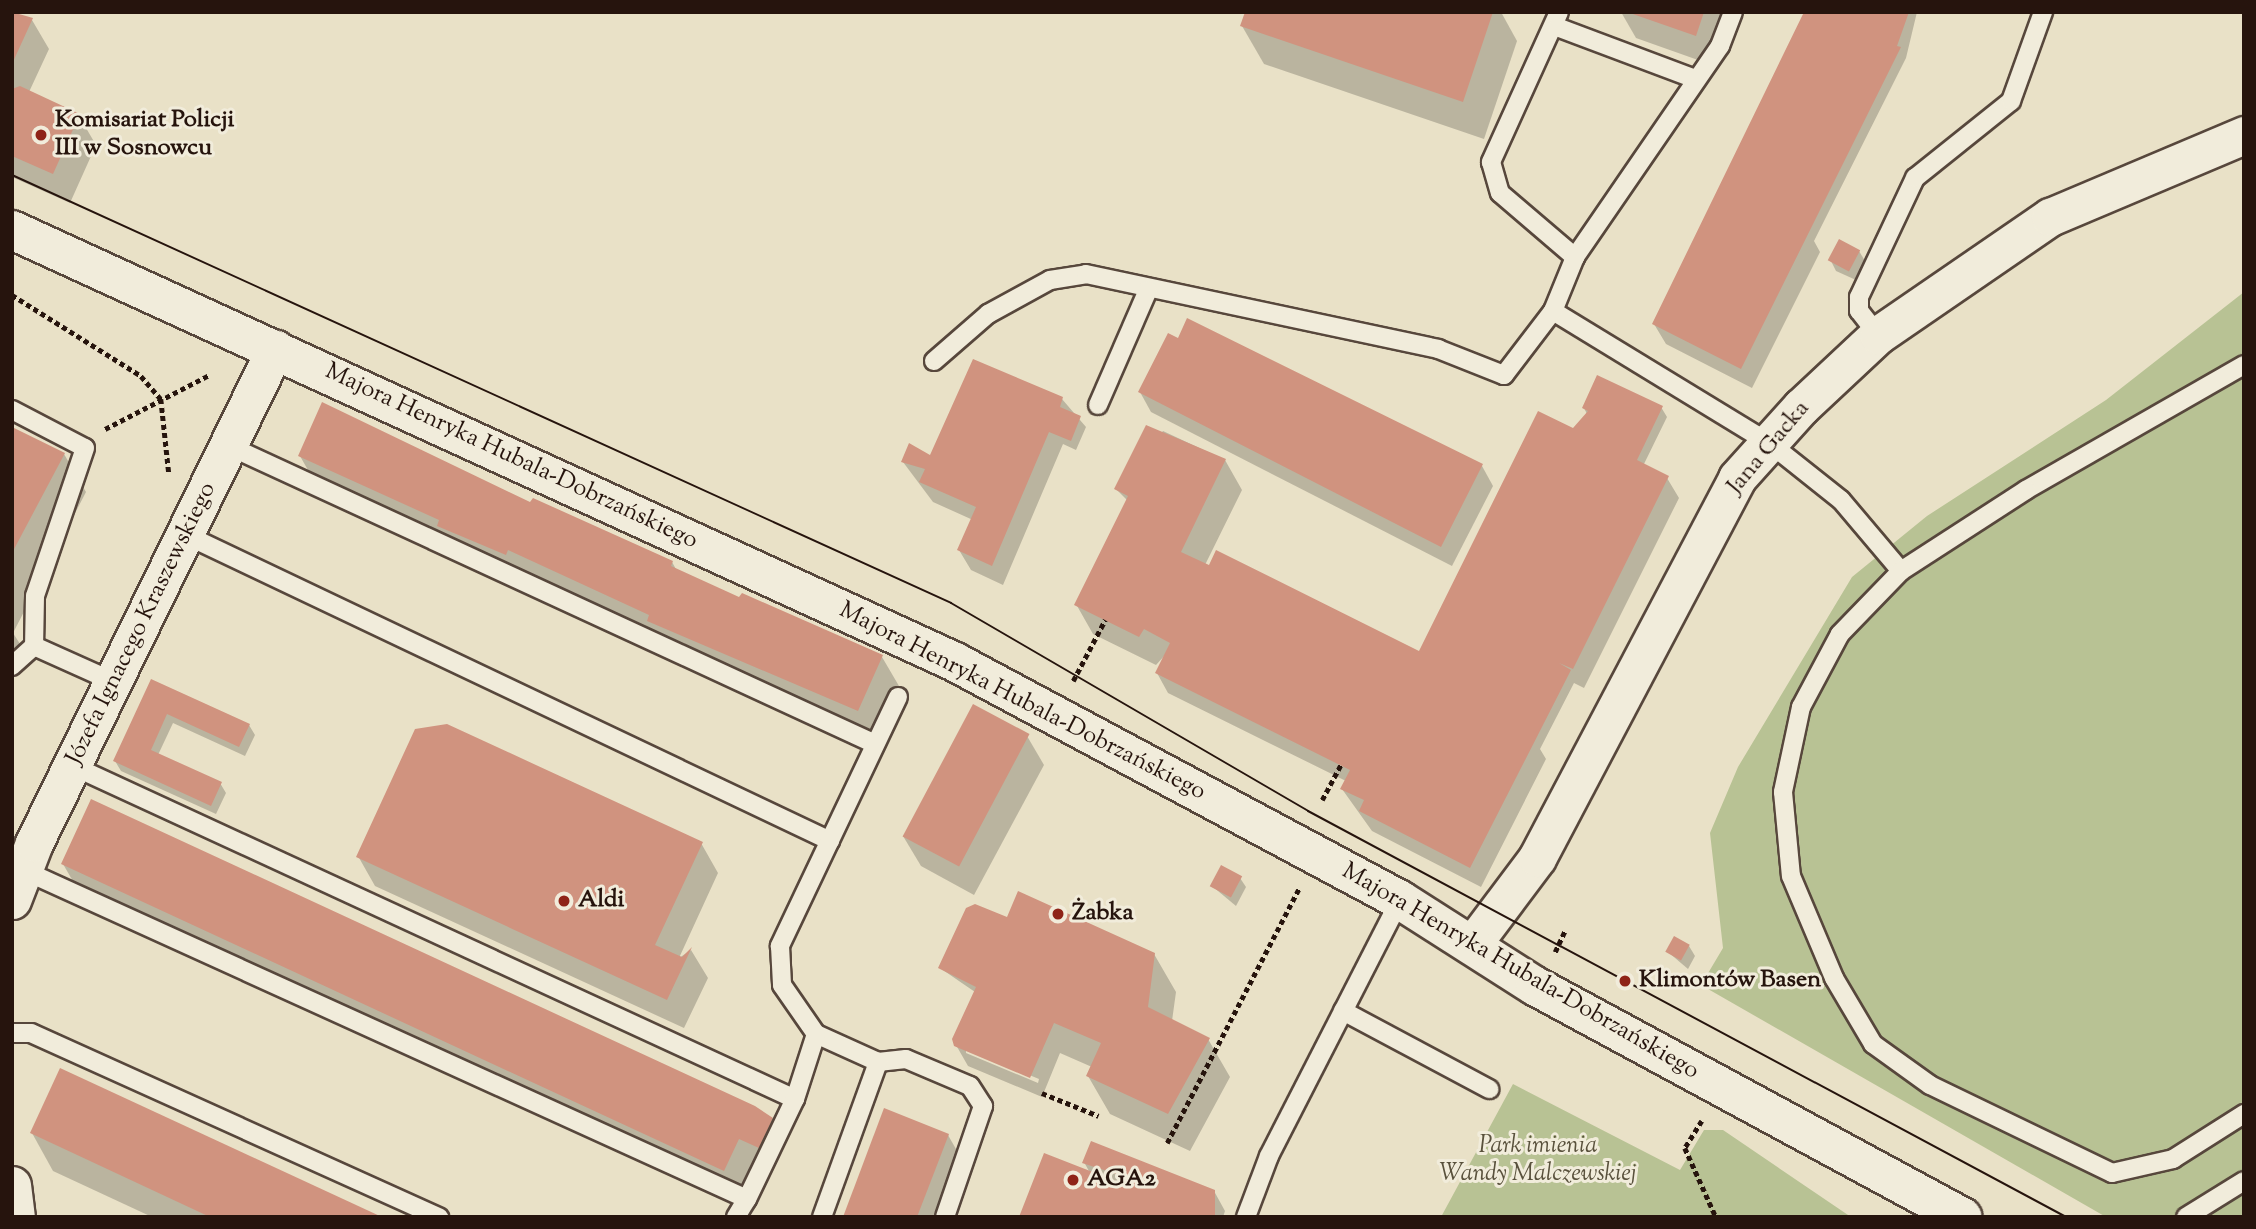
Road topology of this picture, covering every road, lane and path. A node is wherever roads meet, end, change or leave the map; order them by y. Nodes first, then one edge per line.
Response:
1 (1733, 12) edge
2 (2043, 12) edge
3 (1558, 19) edge
4 (1695, 79) junction
5 (2244, 135) edge
6 (12, 230) edge
7 (1575, 257) junction
8 (1148, 290) junction
9 (12, 295) edge
10 (1553, 311) junction
11 (1878, 335) junction
12 (275, 349) junction
13 (934, 361) dead end
14 (2244, 365) edge
15 (209, 374) dead end
16 (160, 399) junction
17 (1098, 405) dead end
18 (12, 410) edge
19 (110, 426) dead end
20 (1768, 442) junction
21 (229, 446) junction
22 (170, 481) dead end
23 (187, 535) junction
24 (1901, 571) junction
25 (1105, 620) dead end
26 (34, 646) junction
27 (12, 667) edge
28 (114, 682) junction
29 (1068, 690) dead end
30 (898, 697) dead end
31 (876, 744) junction
32 (1341, 765) dead end
33 (73, 766) junction
34 (1322, 800) dead end
35 (830, 841) junction
36 (19, 870) edge
37 (1301, 884) dead end
38 (1400, 900) junction
39 (1474, 942) junction
40 (1343, 1011) junction
41 (12, 1033) edge
42 (816, 1034) junction
43 (878, 1062) junction
44 (1489, 1089) dead end
45 (1042, 1093) dead end
46 (795, 1099) junction
47 (1708, 1112) dead end
48 (2244, 1114) edge
49 (1099, 1116) dead end
50 (1167, 1143) dead end
51 (2244, 1181) edge
52 (12, 1185) edge
53 (747, 1199) junction
54 (16, 1217) edge
55 (439, 1217) edge
56 (736, 1217) edge
57 (822, 1217) edge
58 (945, 1217) edge
59 (1246, 1217) edge
60 (1716, 1217) edge
61 (1962, 1217) edge
62 (2186, 1217) edge

1 - 4 lane
2 - 11 lane
3 - 4 lane
3 - 7 lane
4 - 7 lane
5 - 11 street, Jana Gacka
6 - 12 street, Majora Henryka Hubala-Dobrzańskiego
7 - 10 lane
8 - 10 lane
8 - 13 lane
8 - 17 lane
9 - 16 path
10 - 20 lane
11 - 20 street, Jana Gacka
12 - 21 street, Józefa Ignacego Kraszewskiego
12 - 38 street, Majora Henryka Hubala-Dobrzańskiego
14 - 24 lane
15 - 16 path
16 - 19 path
16 - 22 path
18 - 26 lane
20 - 24 lane
20 - 39 street, Jana Gacka
21 - 23 street, Józefa Ignacego Kraszewskiego
21 - 31 lane
23 - 28 street, Józefa Ignacego Kraszewskiego
23 - 35 lane
24 - 48 lane
25 - 29 path
26 - 27 lane
26 - 28 lane
28 - 33 street, Józefa Ignacego Kraszewskiego
30 - 31 lane
31 - 35 lane
32 - 34 path
33 - 36 street, Józefa Ignacego Kraszewskiego
33 - 46 lane
35 - 42 lane
36 - 53 lane
37 - 50 path
38 - 39 street, Majora Henryka Hubala-Dobrzańskiego
38 - 40 lane
39 - 61 street, Majora Henryka Hubala-Dobrzańskiego
40 - 44 lane
40 - 59 lane
41 - 55 lane
42 - 43 lane
42 - 46 lane
43 - 57 lane
43 - 58 lane
45 - 49 path
46 - 53 lane
47 - 60 path
51 - 62 lane
52 - 54 street
53 - 56 lane

